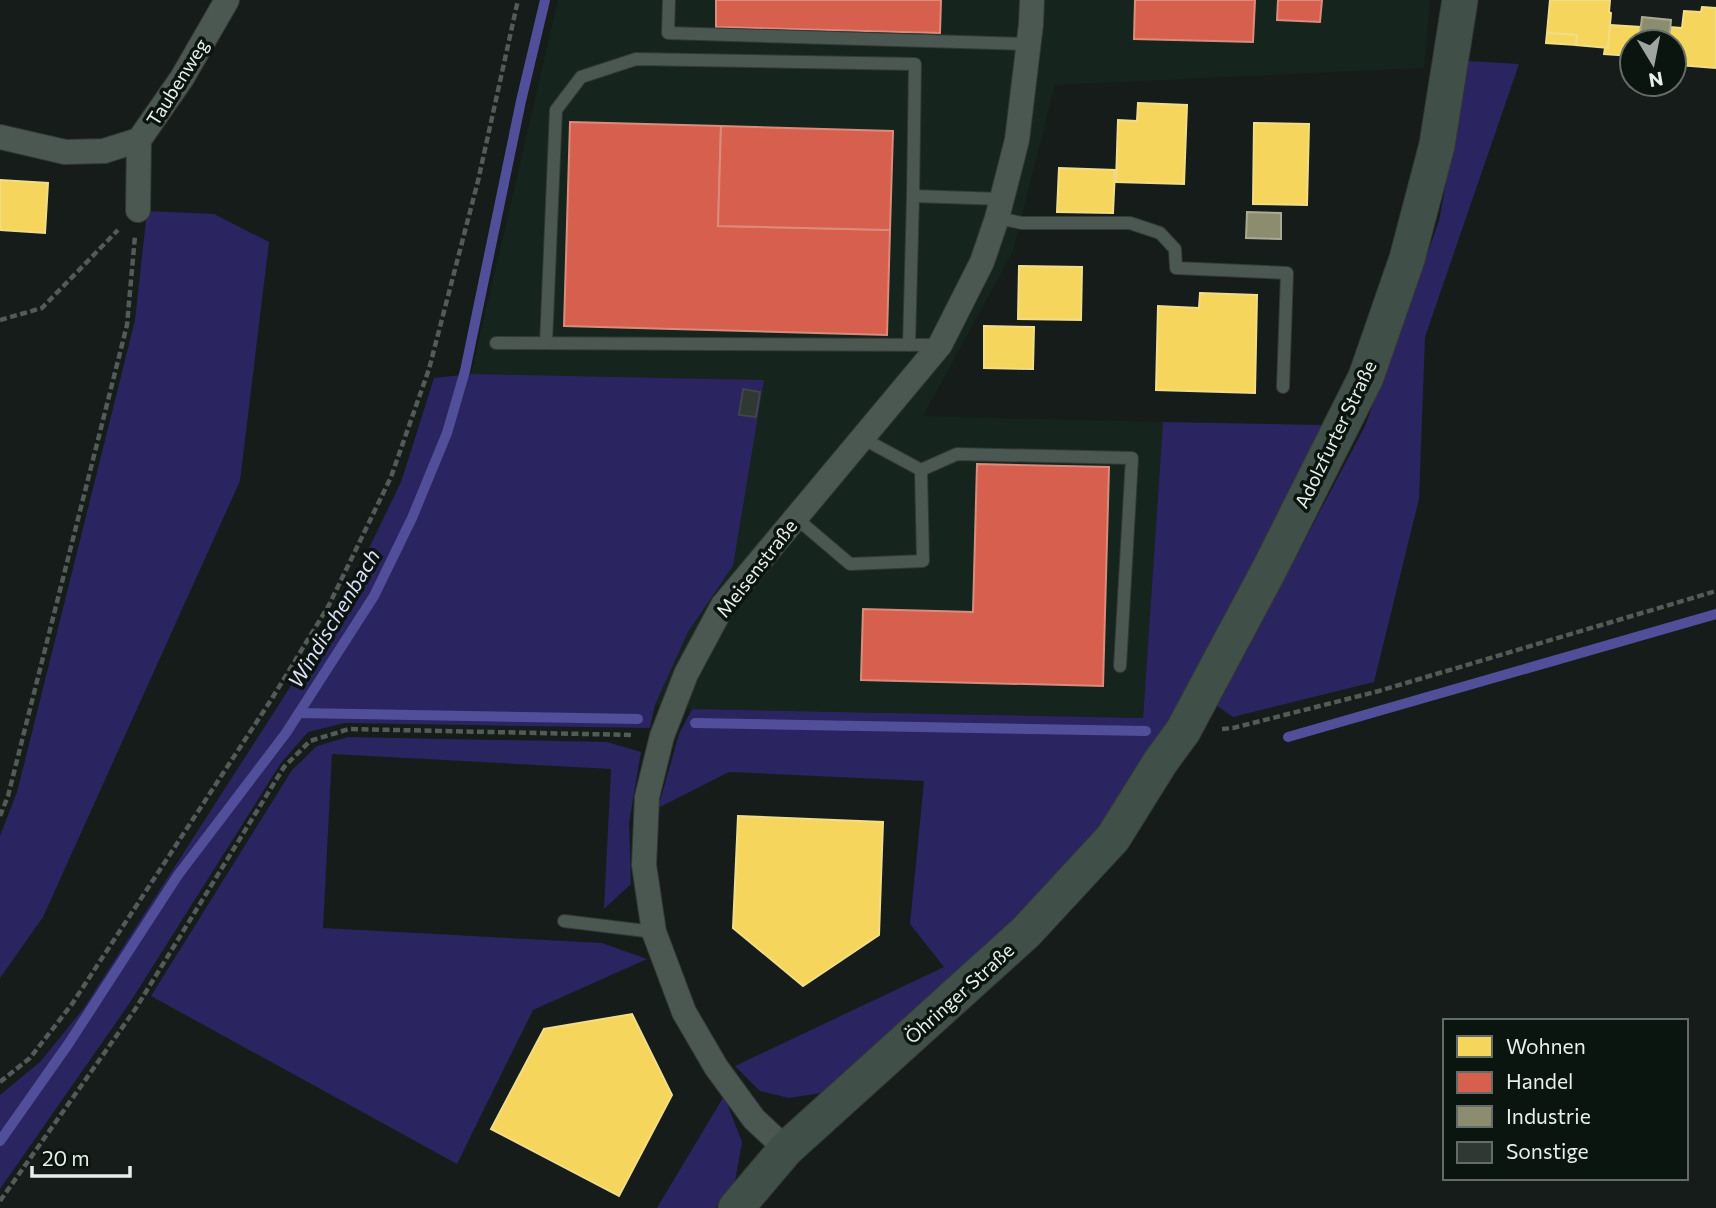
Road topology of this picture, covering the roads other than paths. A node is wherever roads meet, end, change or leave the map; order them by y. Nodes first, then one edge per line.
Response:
1 (227, 0) edge
2 (669, 0) edge
3 (1032, 0) edge
4 (1460, 0) edge
5 (1028, 44) junction
6 (0, 137) edge
7 (139, 140) junction
8 (913, 196) junction
9 (1000, 208) junction
10 (138, 210) road end
11 (496, 343) dead end
12 (547, 343) junction
13 (909, 345) junction
14 (940, 345) junction
15 (1283, 387) dead end
16 (862, 438) junction
17 (921, 470) junction
18 (796, 518) junction
19 (1120, 666) dead end
20 (1161, 761) joint
21 (564, 921) dead end
22 (654, 932) junction
23 (786, 1149) junction
24 (736, 1208) edge

1 - 7 street, Taubenweg
2 - 5 lane
3 - 5 street, Meisenstraße
4 - 20 main road, Adolzfurter Straße
5 - 9 street, Meisenstraße
6 - 7 street
7 - 10 street, Taubenweg
8 - 9 lane
8 - 12 lane
8 - 13 lane
9 - 14 street, Meisenstraße
9 - 15 lane
11 - 12 lane
12 - 13 lane
13 - 14 lane
14 - 16 street, Meisenstraße
16 - 17 lane
16 - 18 street, Meisenstraße
17 - 18 lane
17 - 19 lane
18 - 22 street, Meisenstraße
20 - 23 main road, Öhringer Straße
21 - 22 lane
22 - 23 street, Meisenstraße
23 - 24 main road, Öhringer Straße

